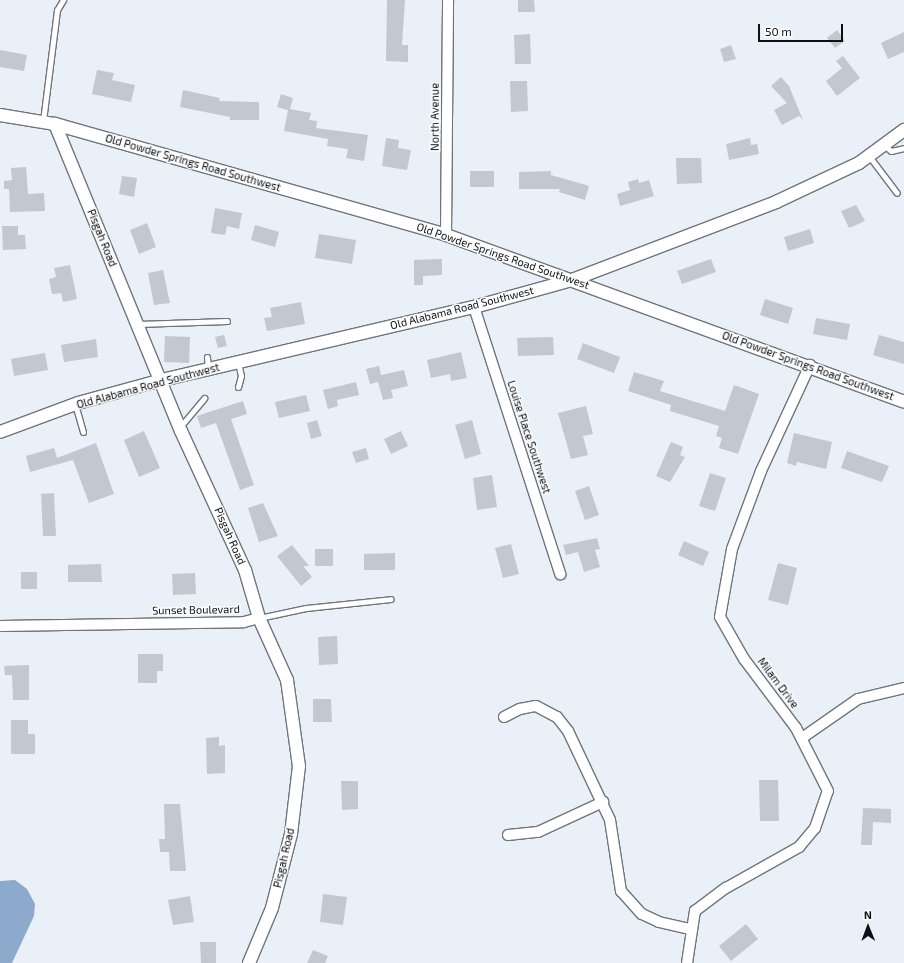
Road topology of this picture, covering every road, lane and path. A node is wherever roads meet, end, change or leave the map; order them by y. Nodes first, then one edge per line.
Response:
1 (63, 0) edge
2 (448, 0) edge
3 (0, 115) edge
4 (42, 122) junction
5 (55, 124) junction
6 (904, 130) edge
7 (884, 145) junction
8 (904, 148) edge
9 (869, 156) junction
10 (897, 193) dead end
11 (446, 235) junction
12 (572, 280) junction
13 (474, 307) junction
14 (227, 321) dead end
15 (138, 324) junction
16 (238, 362) junction
17 (810, 365) junction
18 (162, 380) junction
19 (238, 387) dead end
20 (204, 398) dead end
21 (904, 402) edge
22 (74, 404) junction
23 (180, 428) junction
24 (0, 432) edge
25 (83, 432) dead end
26 (560, 574) dead end
27 (391, 599) dead end
28 (259, 618) junction
29 (0, 626) edge
30 (904, 688) edge
31 (504, 717) dead end
32 (802, 738) junction
33 (603, 802) junction
34 (508, 835) dead end
35 (690, 928) junction
36 (249, 963) edge
37 (687, 963) edge

1 - 4 lane
2 - 11 street, North Avenue
3 - 4 street, Old Powder Springs Road Southwest
4 - 5 street, Old Powder Springs Road Southwest
5 - 11 street, Old Powder Springs Road Southwest
5 - 15 street, Pisgah Road
6 - 7 street, Old Alabama Road Southwest
7 - 8 lane
7 - 9 street, Old Alabama Road Southwest
9 - 10 lane
9 - 12 street, Old Alabama Road Southwest
11 - 12 street, Old Powder Springs Road Southwest
12 - 13 street, Old Alabama Road Southwest
12 - 17 street, Old Powder Springs Road Southwest
13 - 16 street, Old Alabama Road Southwest
13 - 26 street, Louise Place Southwest
14 - 15 lane
15 - 18 street, Pisgah Road
16 - 18 street, Old Alabama Road Southwest
16 - 19 lane
17 - 21 street, Old Powder Springs Road Southwest
17 - 32 street, Milam Drive
18 - 22 street, Old Alabama Road Southwest
18 - 23 street, Pisgah Road
20 - 23 lane
22 - 24 street, Old Alabama Road Southwest
22 - 25 lane
23 - 28 street, Pisgah Road
27 - 28 lane, Sunset Boulevard
28 - 29 street, Sunset Boulevard
28 - 36 street, Pisgah Road
30 - 32 street
31 - 33 street
32 - 35 street, Milam Drive
33 - 34 street
33 - 35 street
35 - 37 street, Milam Drive

